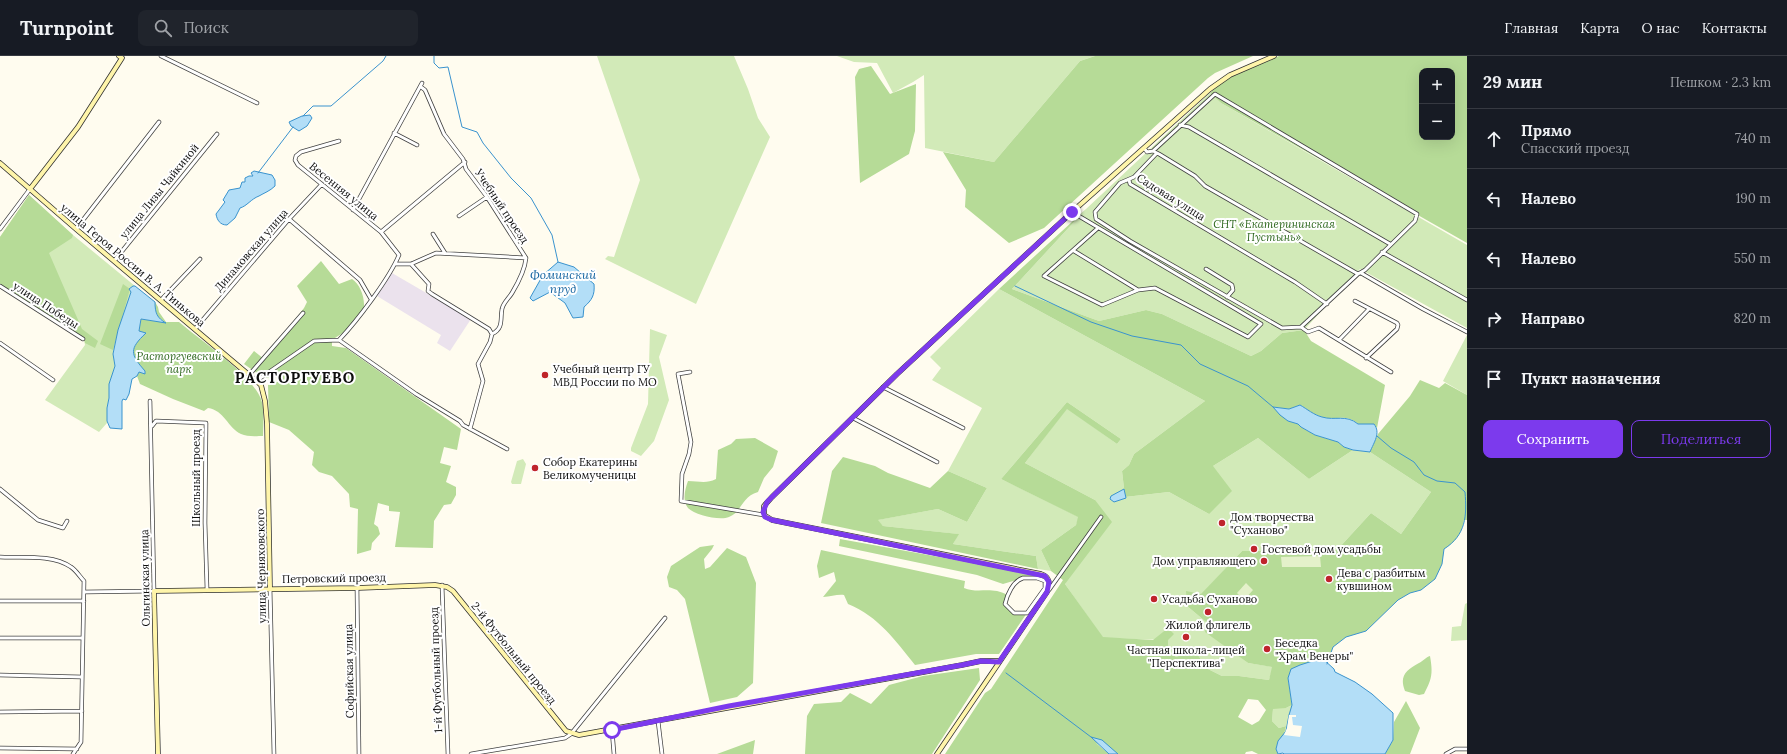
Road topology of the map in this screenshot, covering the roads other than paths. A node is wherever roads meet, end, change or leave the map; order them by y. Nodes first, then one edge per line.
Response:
1 (161, 56) edge
2 (1274, 56) edge
3 (121, 57) edge
4 (422, 83) dead end
5 (421, 87) junction
6 (1207, 92) junction
7 (1215, 94) junction
8 (257, 103) dead end
9 (160, 122) dead end
10 (1180, 125) junction
11 (394, 133) junction
12 (217, 134) dead end
13 (339, 141) dead end
14 (417, 145) dead end
15 (1144, 148) junction
16 (1154, 153) junction
17 (465, 162) junction
18 (0, 163) edge
19 (1129, 180) junction
20 (322, 184) junction
21 (30, 190) junction
22 (487, 197) junction
23 (353, 210) junction
24 (1072, 212) junction
25 (459, 216) dead end
26 (289, 218) junction
27 (1098, 228) junction
28 (0, 229) edge
29 (76, 229) junction
30 (380, 232) junction
31 (433, 234) dead end
32 (1390, 244) junction
33 (1074, 251) junction
34 (1382, 252) junction
35 (445, 253) junction
36 (526, 258) junction
37 (200, 259) dead end
38 (114, 261) junction
39 (395, 264) junction
40 (411, 264) junction
41 (1206, 269) dead end
42 (1360, 273) junction
43 (0, 286) edge
44 (1138, 290) junction
45 (1227, 297) junction
46 (371, 299) junction
47 (161, 300) junction
48 (1467, 300) edge
49 (1355, 301) dead end
50 (1327, 304) junction
51 (1369, 309) junction
52 (302, 313) dead end
53 (1301, 327) junction
54 (195, 329) junction
55 (1467, 332) edge
56 (492, 334) junction
57 (83, 339) dead end
58 (339, 340) junction
59 (1339, 340) junction
60 (0, 343) edge
61 (1366, 358) junction
62 (690, 372) dead end
63 (1390, 372) dead end
64 (249, 375) junction
65 (53, 380) dead end
66 (256, 381) junction
67 (883, 387) junction
68 (150, 401) dead end
69 (853, 418) junction
70 (152, 426) junction
71 (963, 428) dead end
72 (470, 429) junction
73 (507, 449) dead end
74 (937, 462) dead end
75 (0, 489) edge
76 (764, 515) junction
77 (1101, 517) dead end
78 (67, 521) dead end
79 (0, 557) edge
80 (1045, 581) joint
81 (442, 586) junction
82 (270, 588) junction
83 (357, 588) junction
84 (207, 589) junction
85 (154, 591) junction
86 (84, 592) junction
87 (1047, 592) junction
88 (0, 601) edge
89 (84, 601) junction
90 (665, 618) dead end
91 (0, 638) edge
92 (83, 638) junction
93 (999, 662) junction
94 (0, 675) edge
95 (82, 677) junction
96 (0, 712) edge
97 (82, 712) junction
98 (658, 721) junction
99 (612, 730) junction
100 (571, 734) junction
101 (0, 748) edge
102 (77, 749) junction
103 (1467, 749) edge
104 (73, 754) edge
105 (158, 754) edge
106 (274, 754) edge
107 (359, 754) edge
108 (448, 754) edge
109 (471, 754) edge
110 (614, 754) edge
111 (662, 754) edge
112 (937, 754) edge
113 (1446, 754) edge

1 - 8 street
2 - 6 street
3 - 21 street
4 - 5 street
5 - 11 street
5 - 17 street, Учебный проезд
6 - 7 street
6 - 15 street
7 - 10 street
7 - 32 street
9 - 29 street
10 - 16 street
10 - 32 street
11 - 14 street
11 - 23 street
12 - 38 street, улица Лизы Чайкиной
13 - 20 street, Весенняя улица
15 - 16 street
15 - 24 street
16 - 19 street
16 - 42 street
17 - 22 street, Учебный проезд
17 - 30 street
18 - 21 street, улица Героя России В. А. Тинькова
19 - 45 street
19 - 50 street, Садовая улица
20 - 23 street, Весенняя улица
20 - 26 street, Динамовская улица
21 - 28 street
21 - 29 street, улица Героя России В. А. Тинькова
22 - 25 street
22 - 36 street, Учебный проезд
23 - 30 street, Весенняя улица
24 - 27 street
24 - 67 street
26 - 46 street
26 - 54 street, Динамовская улица
27 - 33 street
27 - 44 street
29 - 38 street, улица Героя России В. А. Тинькова
30 - 39 street, Весенняя улица
31 - 35 street
32 - 34 street
33 - 44 street
33 - 44 street
34 - 42 street
34 - 48 street
35 - 36 street
35 - 40 street
36 - 56 street, Учебный проезд
37 - 47 street
38 - 47 street, улица Героя России В. А. Тинькова
39 - 40 street
39 - 46 street
40 - 56 street
41 - 45 street
42 - 50 street
42 - 55 street
43 - 57 street, улица Победы
45 - 53 street
46 - 58 street
47 - 54 street, улица Героя России В. А. Тинькова
49 - 51 street
50 - 53 street
51 - 59 street
51 - 61 street
52 - 64 street
53 - 59 street
54 - 64 street, улица Героя России В. А. Тинькова
56 - 72 street, Учебный проезд
58 - 66 street
58 - 72 street
59 - 61 street
60 - 65 street
61 - 63 street
62 - 76 street
64 - 66 street, улица Героя России В. А. Тинькова
66 - 82 street, улица Черняховского
67 - 69 street
67 - 71 street
68 - 70 street, Ольгинская улица
69 - 74 street
69 - 76 street
70 - 84 street, Школьный проезд
70 - 85 street, Ольгинская улица
72 - 73 street
75 - 78 street
76 - 87 street
77 - 87 street
79 - 86 street
80 - 80 street
81 - 83 street, Петровский проезд
81 - 100 street, 2-й Футбольный проезд
81 - 108 street, 1-й Футбольный проезд
82 - 83 street, Петровский проезд
82 - 84 street, Петровский проезд
82 - 106 street, улица Черняховского
83 - 107 street, Софийская улица
84 - 85 street, Петровский проезд
85 - 86 street
85 - 105 street, Ольгинская улица
86 - 89 street
87 - 93 street
88 - 89 street
89 - 92 street
90 - 100 street
91 - 92 street
92 - 95 street
93 - 98 street
93 - 112 street
94 - 95 street
95 - 97 street
96 - 97 street
97 - 102 street
98 - 99 street
98 - 111 street
99 - 100 street
99 - 110 street
100 - 109 street
101 - 102 street
102 - 104 street
103 - 113 street

